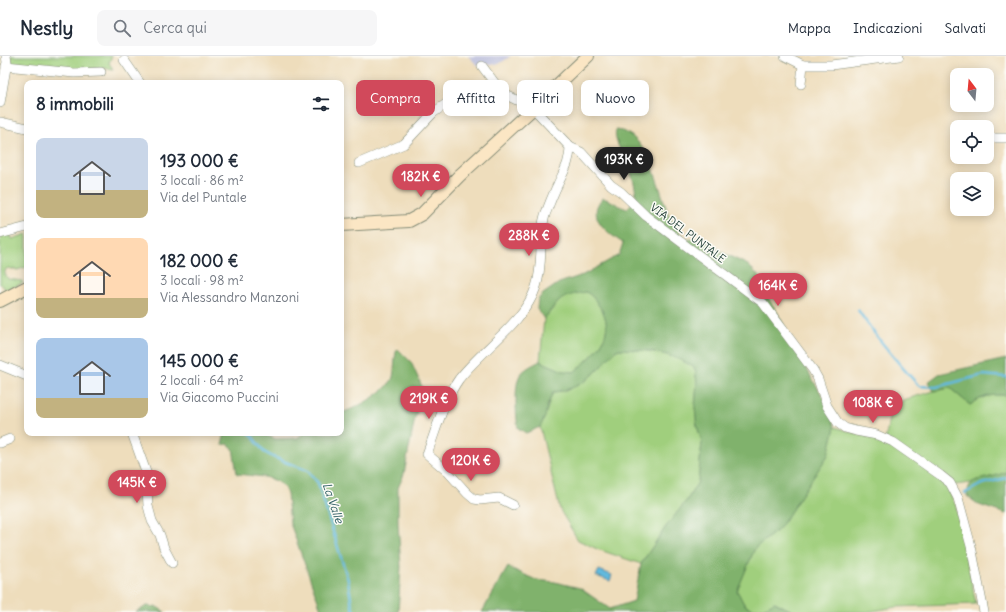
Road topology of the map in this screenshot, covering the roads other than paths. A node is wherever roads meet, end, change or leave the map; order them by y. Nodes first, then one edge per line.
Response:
1 (6, 56) edge
2 (588, 56) edge
3 (785, 56) edge
4 (899, 56) edge
5 (124, 60) dead end
6 (803, 65) junction
7 (6, 66) junction
8 (482, 66) dead end
9 (101, 72) dead end
10 (138, 80) edge
11 (492, 80) edge
12 (563, 80) edge
13 (801, 84) dead end
14 (0, 103) edge
15 (443, 106) edge
16 (524, 116) edge
17 (541, 116) edge
18 (0, 122) edge
19 (24, 127) edge
20 (994, 138) edge
21 (1006, 138) edge
22 (570, 147) junction
23 (359, 163) dead end
24 (344, 225) edge
25 (24, 228) edge
26 (0, 234) edge
27 (24, 291) edge
28 (0, 300) edge
29 (0, 365) edge
30 (24, 375) edge
31 (133, 436) edge
32 (10, 439) dead end
33 (0, 443) edge
34 (513, 505) dead end
35 (172, 563) dead end
36 (984, 612) edge

1 - 7 street
2 - 12 street
3 - 6 street
4 - 6 street
5 - 10 street
6 - 13 street
7 - 9 street
7 - 14 street
8 - 11 street
15 - 23 street
16 - 24 street
17 - 22 street, VIA DEL PUNTALE
18 - 19 street
20 - 21 street
22 - 34 street
22 - 36 street, VIA DEL PUNTALE
25 - 26 street
27 - 28 street
29 - 30 street
31 - 35 street
32 - 33 street

